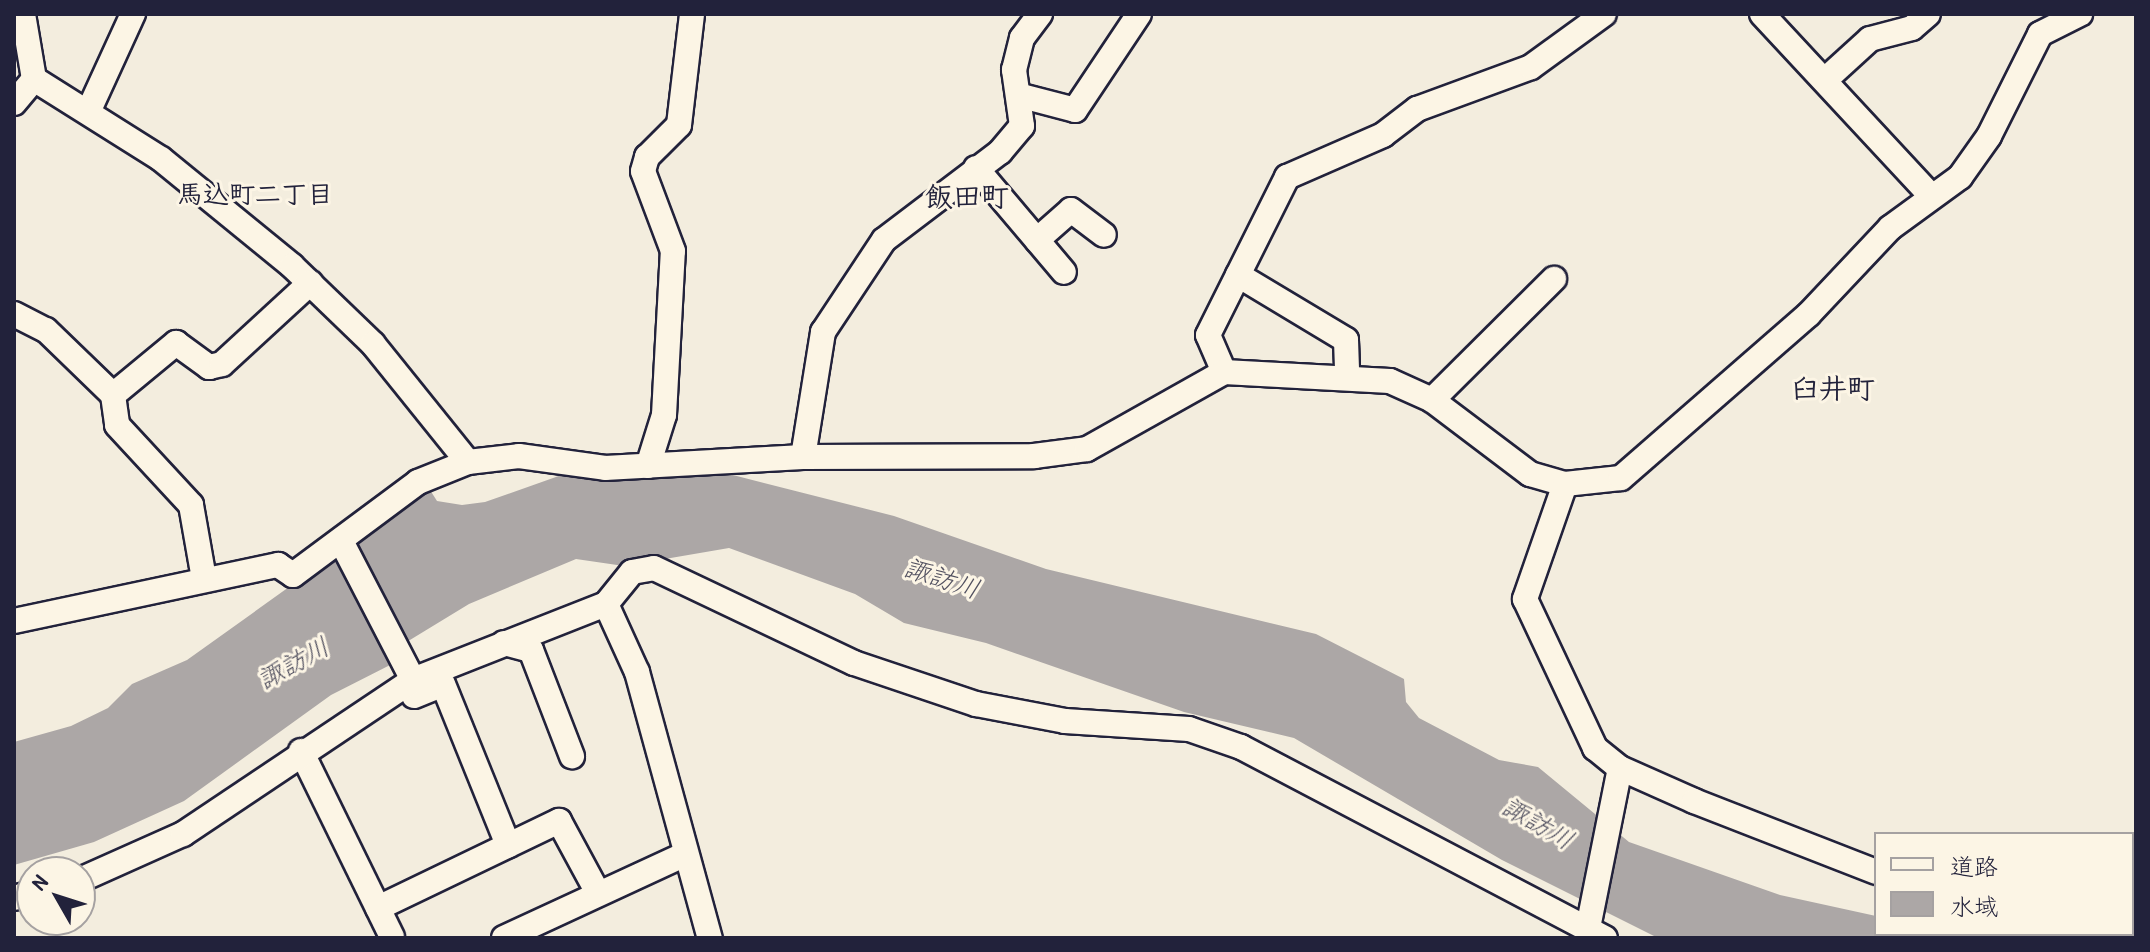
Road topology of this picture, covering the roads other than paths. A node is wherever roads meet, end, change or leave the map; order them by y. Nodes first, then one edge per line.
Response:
1 (23, 14) edge
2 (133, 14) edge
3 (692, 14) edge
4 (1040, 14) edge
5 (1139, 14) edge
6 (1604, 14) edge
7 (1928, 14) edge
8 (2080, 14) edge
9 (1767, 16) edge
10 (34, 79) junction
11 (1825, 80) junction
12 (1018, 95) junction
13 (14, 103) edge
14 (89, 110) junction
15 (976, 168) junction
16 (1931, 196) junction
17 (1104, 235) dead end
18 (1037, 240) junction
19 (1064, 272) dead end
20 (1238, 275) junction
21 (1554, 279) dead end
22 (310, 283) junction
23 (14, 314) edge
24 (1224, 372) junction
25 (1347, 374) junction
26 (113, 395) junction
27 (1432, 400) junction
28 (803, 457) junction
29 (468, 462) junction
30 (648, 466) junction
31 (418, 482) junction
32 (1565, 484) junction
33 (343, 543) junction
34 (278, 565) junction
35 (204, 579) junction
36 (606, 604) junction
37 (14, 621) edge
38 (504, 643) junction
39 (411, 676) junction
40 (369, 706) junction
41 (301, 751) junction
42 (572, 756) dead end
43 (1618, 776) junction
44 (508, 845) junction
45 (684, 855) junction
46 (1874, 871) edge
47 (96, 873) edge
48 (598, 893) junction
49 (378, 908) junction
50 (1596, 933) edge
51 (394, 938) edge
52 (504, 938) edge
53 (710, 938) edge

1 - 10 street
2 - 14 street
3 - 30 street
4 - 12 street
5 - 12 street
6 - 20 street
7 - 11 street
8 - 16 street
9 - 11 street
10 - 13 street
10 - 14 street
11 - 16 street
12 - 15 street
14 - 22 street
15 - 18 street
15 - 28 street
16 - 32 street
17 - 18 street
18 - 19 street
20 - 24 street
20 - 25 street
21 - 27 street
22 - 26 street
22 - 29 street
23 - 26 street
24 - 25 street
24 - 28 street
25 - 27 street
26 - 35 street
27 - 32 street
28 - 30 street
29 - 30 street
29 - 31 street
31 - 33 street
31 - 34 street
32 - 43 street
33 - 34 street
33 - 39 street
34 - 35 street
35 - 37 street
36 - 38 street
36 - 45 street
36 - 50 street
38 - 39 street
38 - 42 street
39 - 40 street
40 - 41 street
40 - 44 street
41 - 47 street
41 - 49 street
43 - 46 street
43 - 50 street
44 - 48 street
44 - 49 street
45 - 48 street
45 - 53 street
48 - 52 street
49 - 51 street

